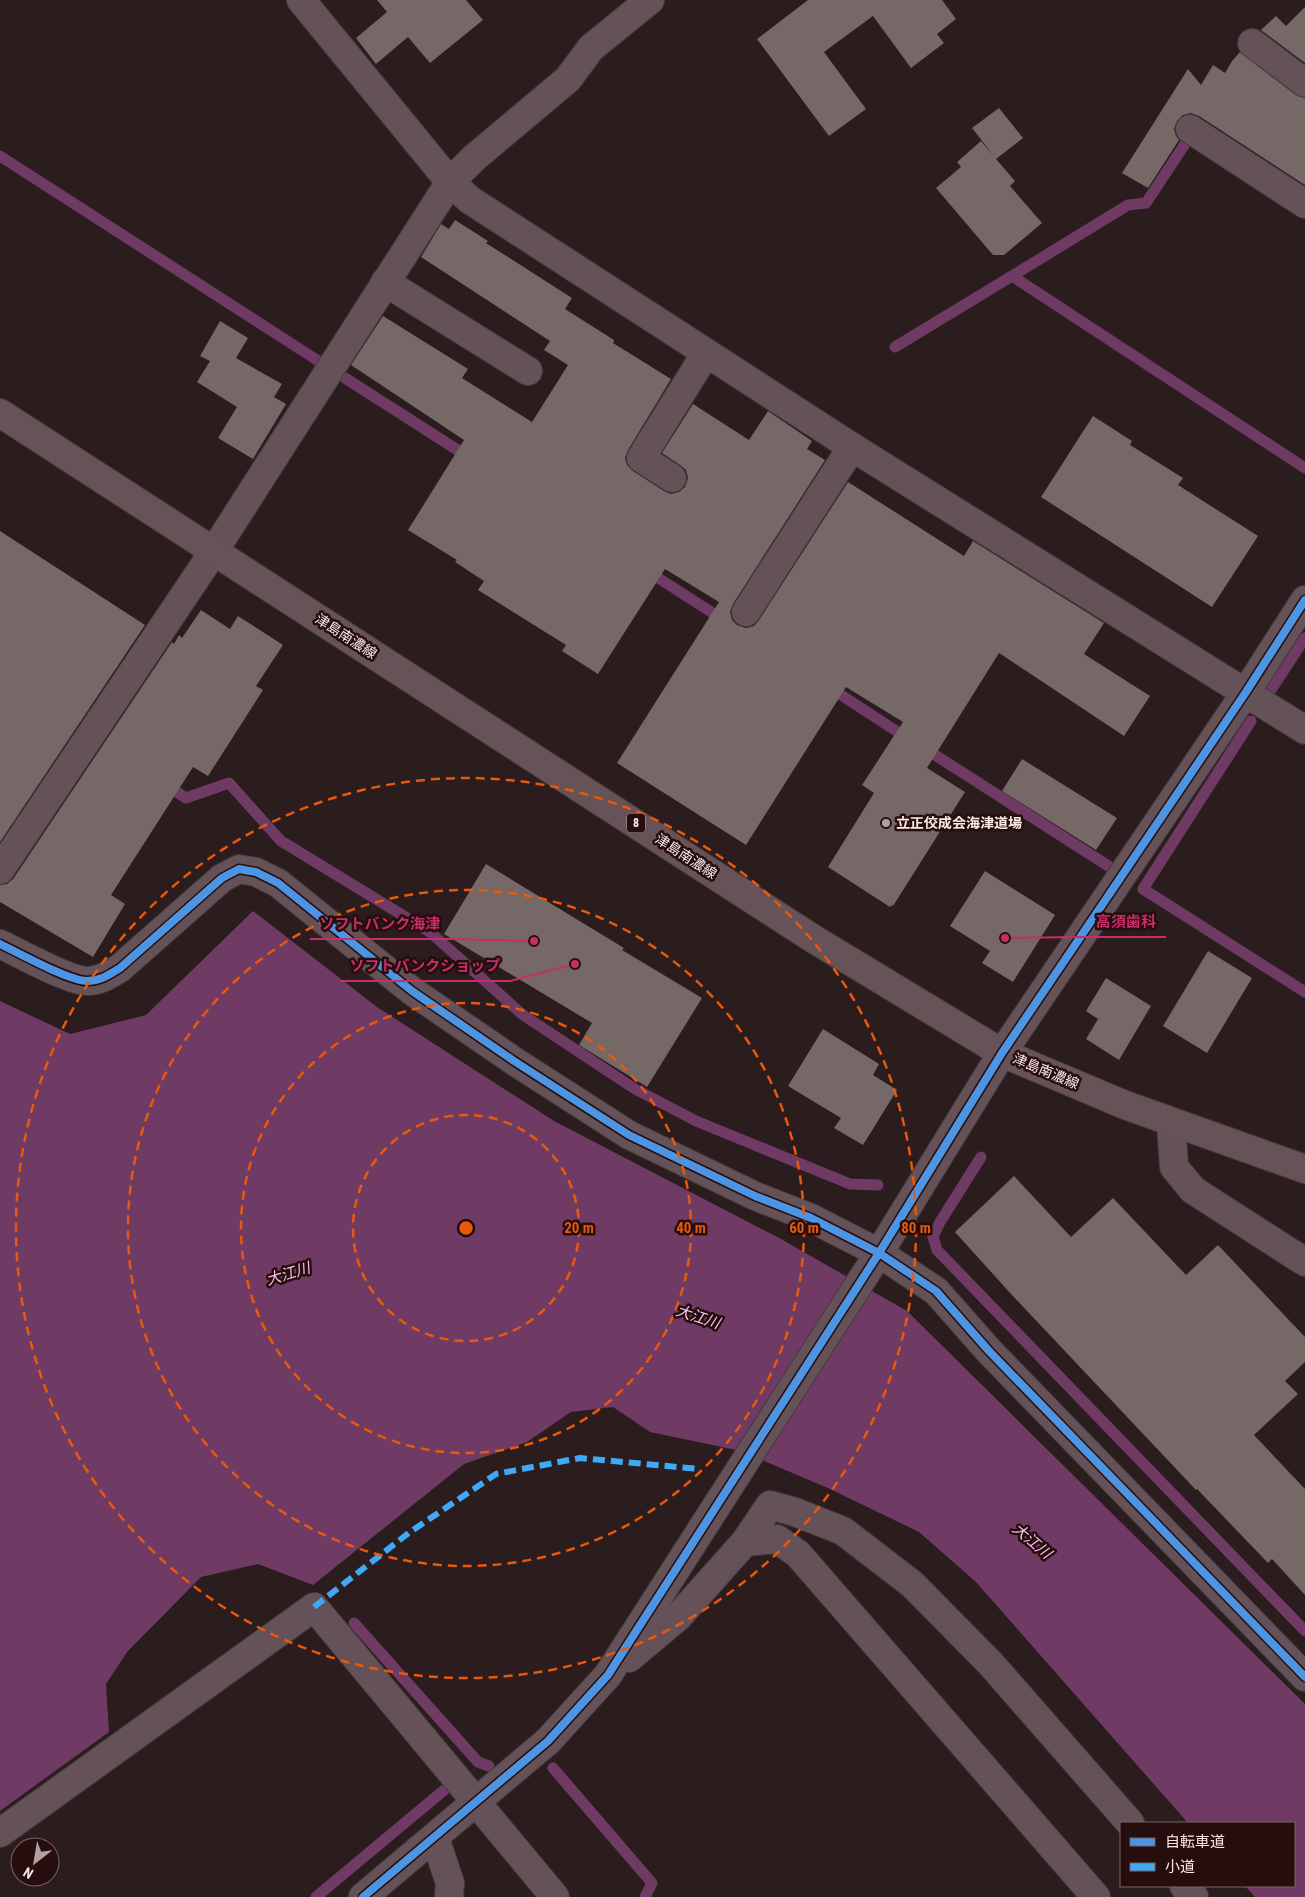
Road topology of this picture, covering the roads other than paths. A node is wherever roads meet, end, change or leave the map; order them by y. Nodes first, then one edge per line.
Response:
1 (301, 0) edge
2 (650, 0) edge
3 (1252, 43) dead end
4 (1305, 83) edge
5 (1190, 129) dead end
6 (450, 182) junction
7 (1305, 204) edge
8 (386, 282) junction
9 (706, 353) junction
10 (528, 371) dead end
11 (0, 413) edge
12 (852, 447) junction
13 (672, 478) dead end
14 (214, 551) junction
15 (1305, 600) edge
16 (746, 612) dead end
17 (1246, 692) junction
18 (1305, 730) edge
19 (0, 870) edge
20 (0, 944) edge
21 (1002, 1053) junction
22 (1171, 1122) junction
23 (1305, 1168) edge
24 (874, 1260) junction
25 (1305, 1262) edge
26 (745, 1542) junction
27 (608, 1675) junction
28 (1305, 1678) edge
29 (477, 1802) junction
30 (1129, 1822) edge
31 (0, 1833) edge
32 (435, 1838) junction
33 (1185, 1887) edge
34 (363, 1897) edge
35 (449, 1897) edge
36 (555, 1897) edge
37 (1096, 1897) edge
38 (1194, 1897) edge

1 - 6 street
2 - 6 street
3 - 4 street
5 - 7 street
6 - 8 street
6 - 9 street
8 - 10 street
8 - 14 street
9 - 12 street
9 - 13 street
11 - 14 main road, 津島南濃線 / 8
12 - 16 street
12 - 17 street
14 - 19 street
14 - 21 main road, 津島南濃線 / 8
15 - 17 street
17 - 18 street
17 - 21 street
20 - 24 street
21 - 22 main road, 津島南濃線 / 8
21 - 24 street
22 - 23 main road, 津島南濃線 / 8
22 - 25 street
24 - 27 street
24 - 28 street
26 - 27 street
26 - 30 street
26 - 37 street
27 - 29 street
29 - 31 street
29 - 32 street
29 - 36 street
32 - 34 street
32 - 35 street
33 - 38 street

